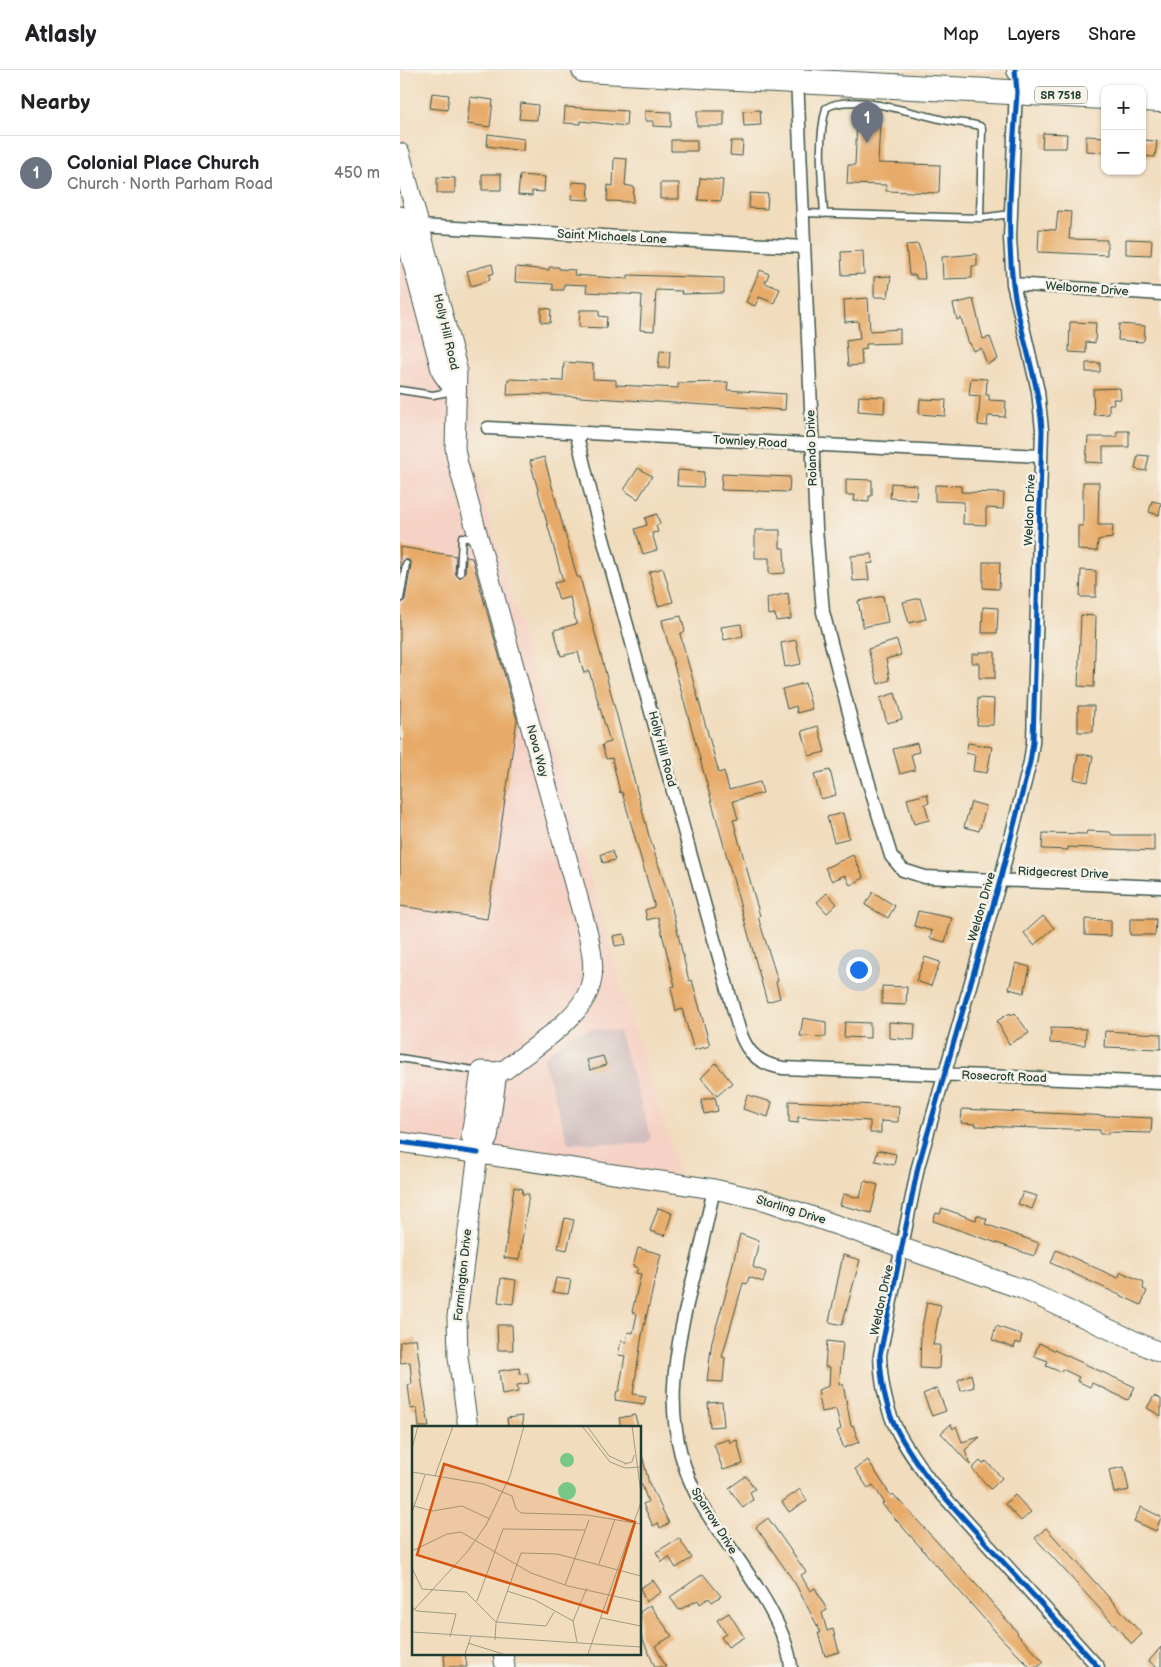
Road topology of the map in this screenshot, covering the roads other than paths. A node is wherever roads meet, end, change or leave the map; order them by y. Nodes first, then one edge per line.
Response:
1 (584, 70) edge
2 (797, 76) edge
3 (1017, 78) edge
4 (1161, 78) edge
5 (1101, 96) edge
6 (1146, 99) edge
7 (1161, 100) edge
8 (400, 153) edge
9 (803, 213) junction
10 (824, 214) junction
11 (1011, 214) junction
12 (980, 218) junction
13 (406, 226) edge
14 (804, 247) junction
15 (1013, 284) junction
16 (1161, 294) edge
17 (400, 390) edge
18 (455, 391) junction
19 (488, 428) dead end
20 (576, 432) junction
21 (812, 445) junction
22 (1041, 456) junction
23 (479, 540) junction
24 (406, 564) dead end
25 (460, 573) dead end
26 (400, 599) edge
27 (880, 818) joint
28 (1000, 881) junction
29 (1161, 887) edge
30 (400, 1058) edge
31 (759, 1060) joint
32 (489, 1071) junction
33 (944, 1075) junction
34 (1161, 1083) edge
35 (400, 1142) edge
36 (478, 1153) junction
37 (714, 1189) junction
38 (903, 1247) junction
39 (1161, 1353) edge
40 (468, 1426) edge
41 (503, 1654) edge
42 (505, 1667) edge
43 (791, 1667) edge
44 (1098, 1667) edge

1 - 2 highway, SR 7518
2 - 3 highway, SR 7518
2 - 9 street, Rolando Drive
3 - 4 highway, SR 7518
3 - 5 highway, SR 7518
3 - 11 street, Weldon Drive
6 - 7 highway
8 - 13 street, Holly Hill Road
9 - 10 lane
9 - 14 street, Rolando Drive
10 - 12 lane
10 - 12 lane
11 - 12 lane
11 - 15 street, Weldon Drive
13 - 14 street, Saint Michaels Lane
13 - 18 street, Holly Hill Road
14 - 21 street, Rolando Drive
15 - 16 street, Welborne Drive
15 - 22 street, Weldon Drive
17 - 18 lane
18 - 23 street, Nova Way
19 - 20 street, Townley Road
20 - 21 street, Townley Road
20 - 31 street, Holly Hill Road
21 - 22 street, Townley Road
21 - 27 street, Rolando Drive
22 - 28 street, Weldon Drive
23 - 25 lane
23 - 32 street, Nova Way
24 - 26 lane
27 - 28 street, Ridgecrest Drive
28 - 29 street, Ridgecrest Drive
28 - 33 street, Weldon Drive
30 - 32 lane
31 - 33 street, Rosecroft Road
32 - 36 street
33 - 34 street, Rosecroft Road
33 - 38 street, Weldon Drive
35 - 36 street, Starling Drive
36 - 37 street, Starling Drive
36 - 40 street, Farmington Drive
37 - 38 street, Starling Drive
37 - 43 street, Sparrow Drive
38 - 39 street, Starling Drive
38 - 44 street, Weldon Drive
41 - 42 street

